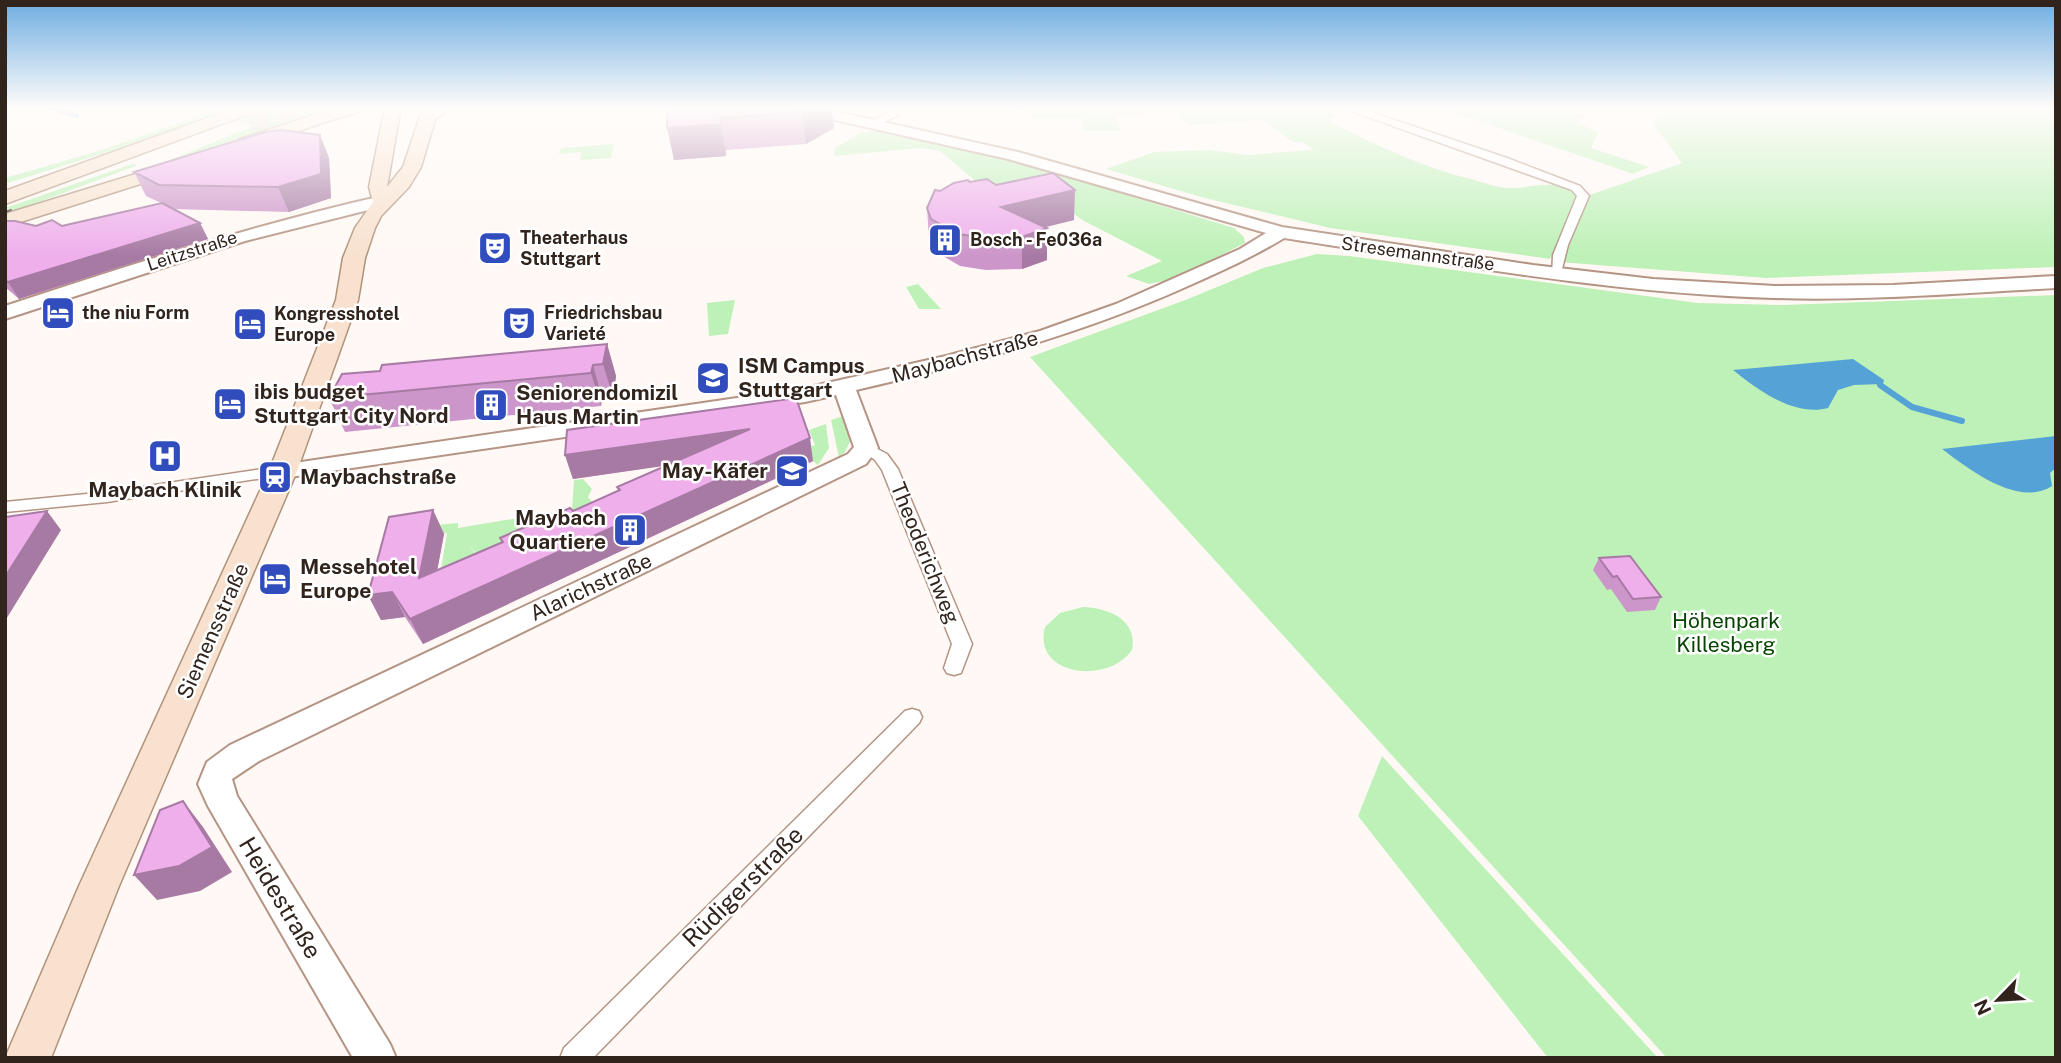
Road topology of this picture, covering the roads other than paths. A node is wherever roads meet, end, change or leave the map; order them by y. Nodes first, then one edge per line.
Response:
1 (129, 157) edge
2 (143, 157) edge
3 (159, 157) edge
4 (384, 157) edge
5 (415, 157) edge
6 (1017, 157) edge
7 (1493, 157) edge
8 (191, 161) edge
9 (5, 198) edge
10 (382, 201) junction
11 (5, 204) edge
12 (42, 209) junction
13 (5, 221) edge
14 (1234, 221) junction
15 (1282, 232) junction
16 (1346, 244) junction
17 (1247, 253) junction
18 (1556, 274) junction
19 (2056, 282) edge
20 (5, 313) edge
21 (844, 387) junction
22 (866, 448) junction
23 (283, 471) junction
24 (5, 507) edge
25 (954, 668) dead end
26 (912, 717) dead end
27 (253, 749) joint
28 (28, 1058) edge
29 (376, 1058) edge
30 (573, 1058) edge

1 - 9 main road
2 - 11 main road
3 - 12 main road
4 - 10 main road
5 - 10 main road, Siemensstraße
6 - 14 main road, Stresemannstraße
7 - 18 street
8 - 12 main road
10 - 20 main road, Leitzstraße
10 - 23 main road, Siemensstraße
12 - 13 main road
14 - 15 main road, Stresemannstraße
14 - 17 main road
15 - 16 main road, Stresemannstraße
15 - 17 main road, Maybachstraße
16 - 17 main road
16 - 18 main road, Stresemannstraße
17 - 21 main road, Maybachstraße
18 - 19 main road, Stresemannstraße
21 - 22 main road
21 - 23 main road, Maybachstraße
22 - 25 street, Theoderichweg
22 - 27 main road, Alarichstraße
23 - 24 street, Maybachstraße
23 - 28 main road, Siemensstraße
26 - 30 street, Rüdigerstraße
27 - 29 main road, Heidestraße

